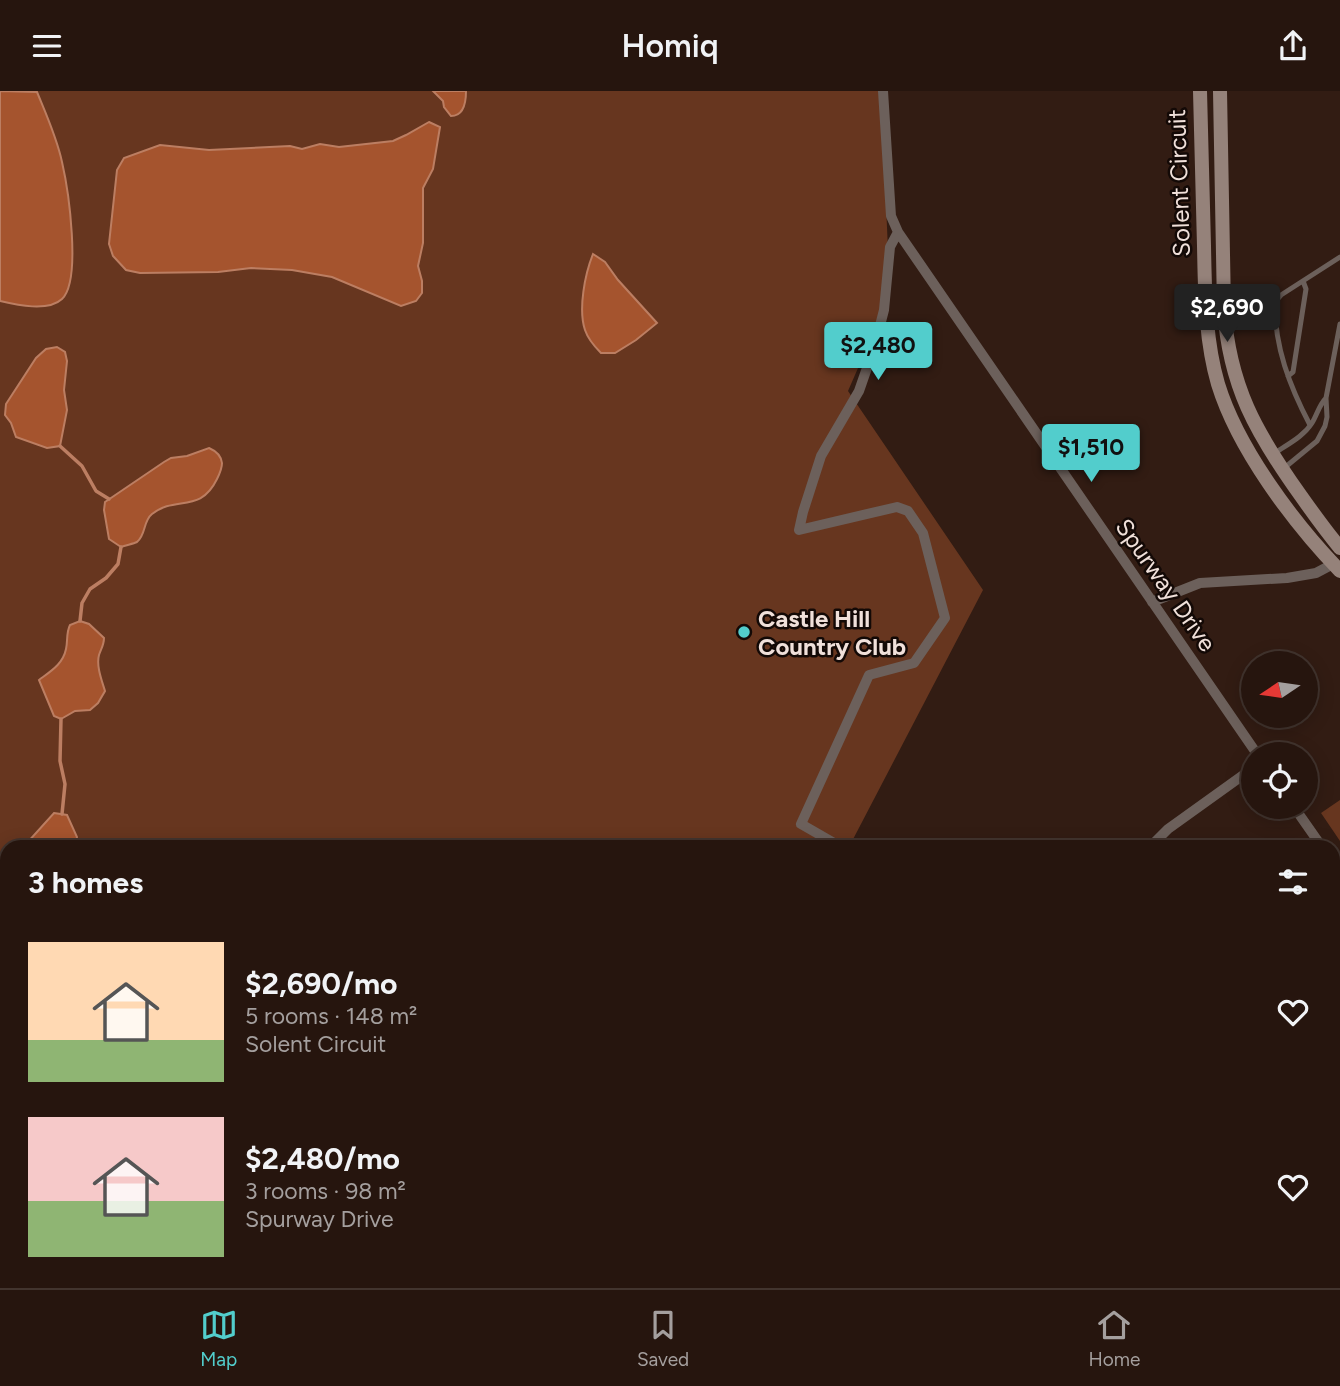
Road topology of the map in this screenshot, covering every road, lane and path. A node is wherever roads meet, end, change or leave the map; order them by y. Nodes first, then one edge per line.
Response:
1 (883, 91) edge
2 (1200, 91) edge
3 (1220, 91) edge
4 (898, 232) junction
5 (1340, 257) edge
6 (1303, 281) junction
7 (1340, 324) edge
8 (1337, 355) edge
9 (1288, 376) junction
10 (1326, 398) junction
11 (1310, 425) junction
12 (1272, 454) junction
13 (1282, 470) junction
14 (1340, 548) edge
15 (1336, 567) edge
16 (1152, 602) junction
17 (1249, 742) edge
18 (1241, 777) edge
19 (1302, 819) edge
20 (829, 840) edge
21 (1157, 840) edge
22 (1317, 840) edge

1 - 4 street, Spurway Drive
2 - 15 street, Solent Circuit
3 - 12 street, Solent Circuit
4 - 16 street, Spurway Drive
4 - 20 street
5 - 6 lane
6 - 9 lane
6 - 9 lane
7 - 8 lane
8 - 10 lane
9 - 11 lane
10 - 11 lane
10 - 13 lane
11 - 12 lane
12 - 13 street, Solent Circuit
13 - 14 street, Solent Circuit
15 - 16 street
16 - 17 street, Spurway Drive
18 - 21 street
19 - 22 street

